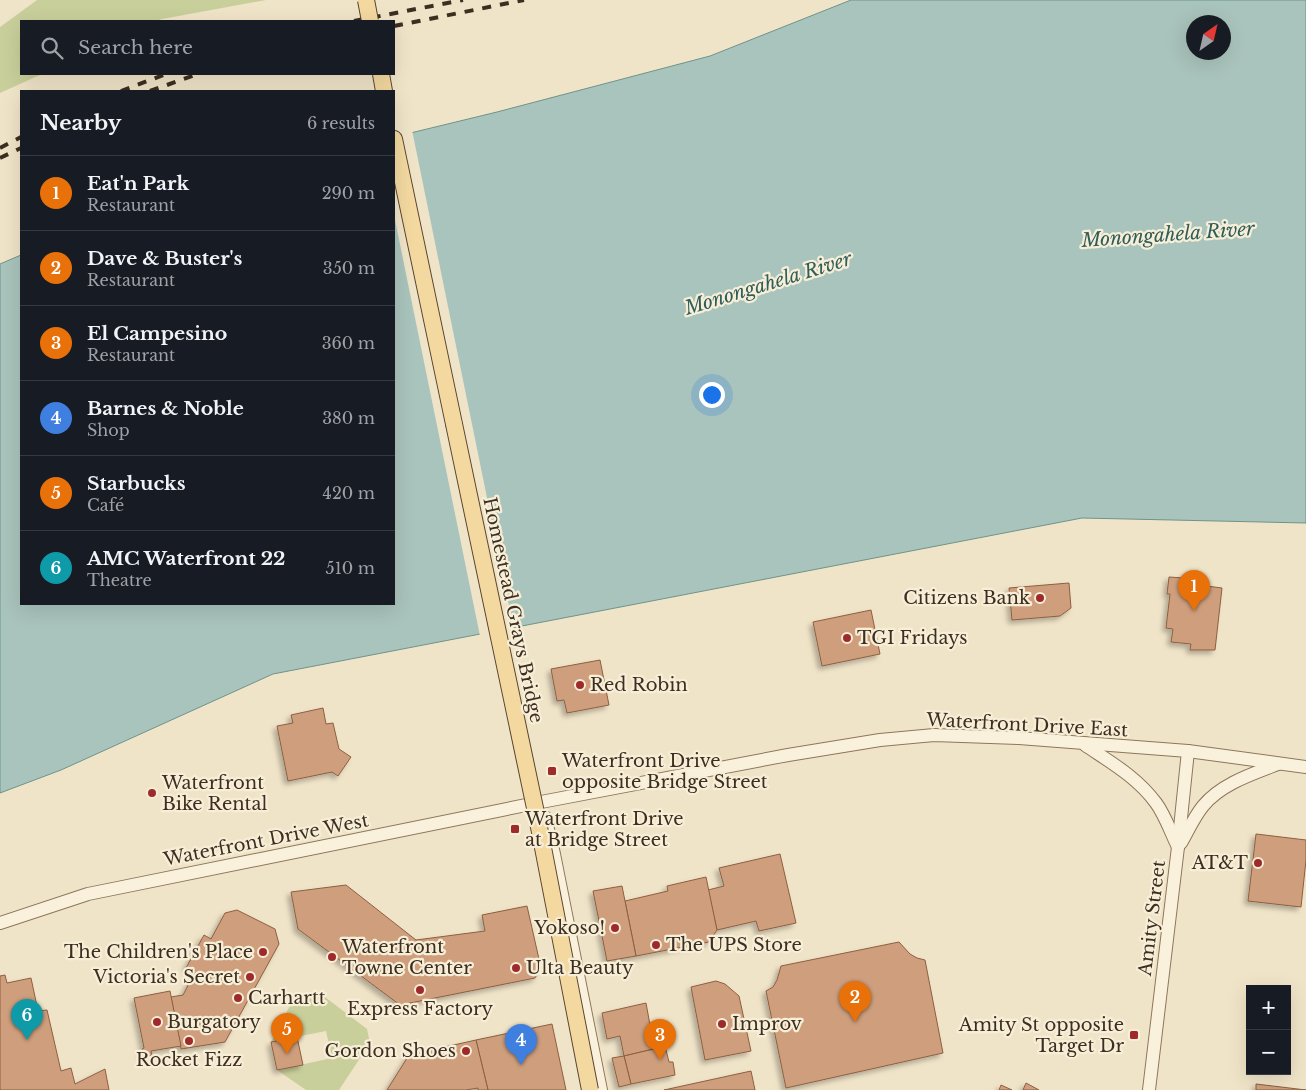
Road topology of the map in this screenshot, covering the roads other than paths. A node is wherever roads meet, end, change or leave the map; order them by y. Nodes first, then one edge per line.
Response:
1 (366, 0) edge
2 (370, 20) edge
3 (381, 75) edge
4 (384, 90) edge
5 (395, 144) edge
6 (1082, 744) junction
7 (1188, 751) junction
8 (1278, 764) junction
9 (1306, 767) edge
10 (541, 802) junction
11 (1178, 847) junction
12 (0, 923) edge
13 (590, 1090) edge
14 (601, 1090) edge
15 (1149, 1090) edge

1 - 2 main road, bridge
3 - 4 main road
5 - 13 main road, Homestead Grays Bridge, bridge
6 - 7 street, Waterfront Drive East
6 - 10 street, Waterfront Drive East
6 - 11 street
7 - 8 street, Waterfront Drive East
7 - 11 street, Amity Street
8 - 9 street, Waterfront Drive East
8 - 11 street
10 - 12 street, Waterfront Drive West
10 - 14 street
11 - 15 street, Amity Street

